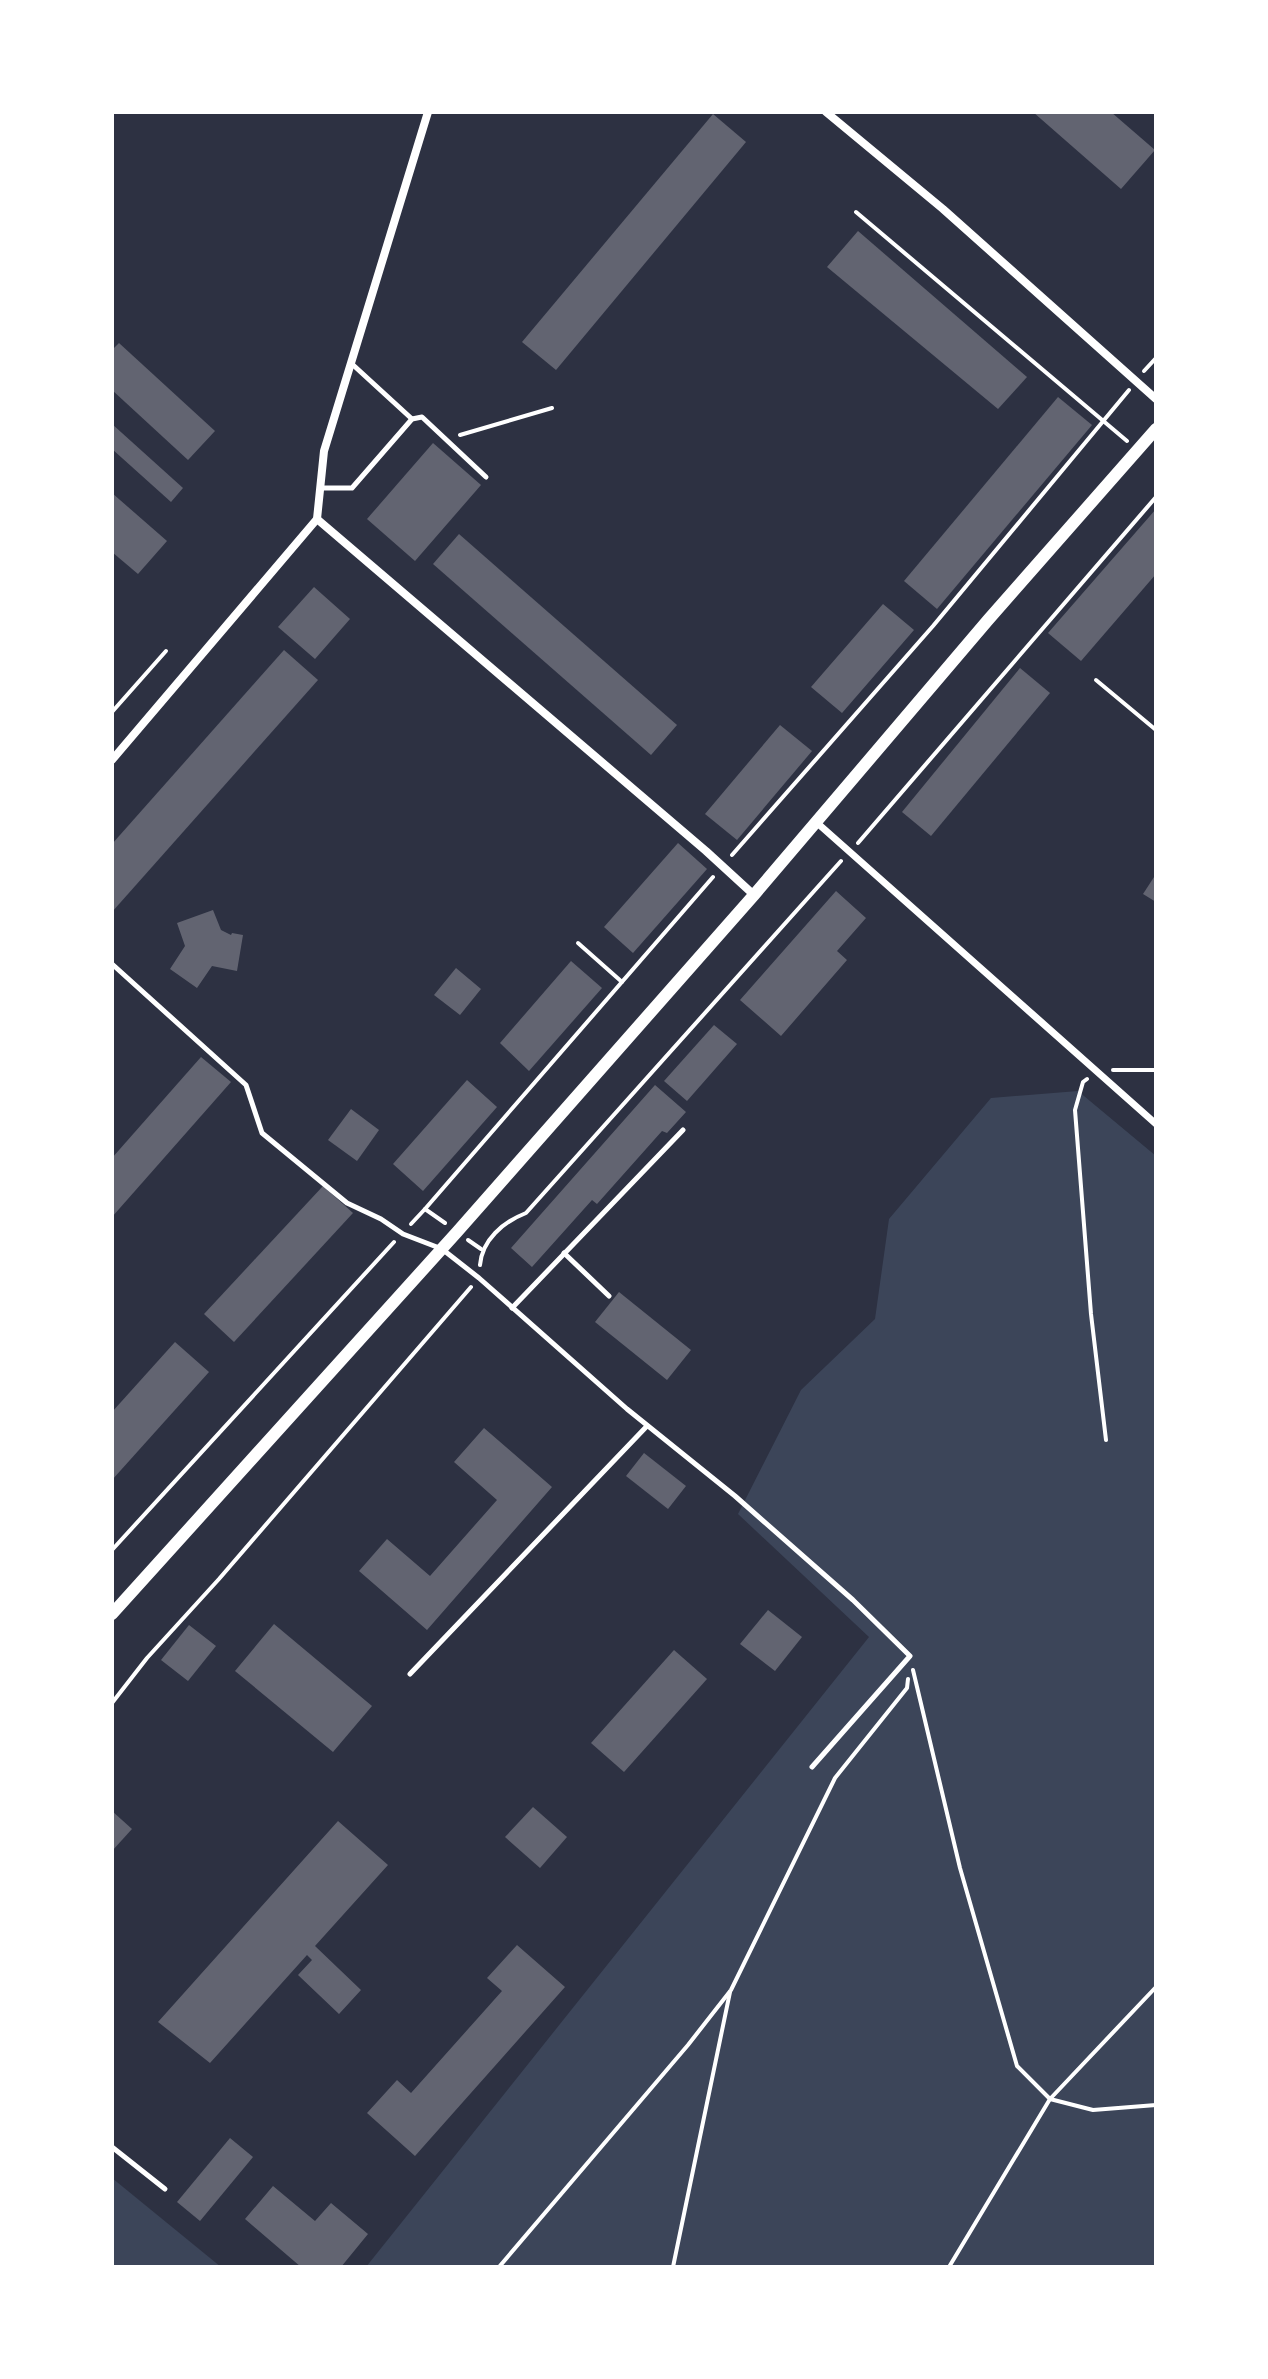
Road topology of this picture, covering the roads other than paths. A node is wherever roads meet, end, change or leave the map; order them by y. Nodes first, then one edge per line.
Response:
1 (428, 112) edge
2 (826, 112) edge
3 (351, 364) junction
4 (1156, 399) edge
5 (412, 419) junction
6 (1154, 436) edge
7 (486, 477) dead end
8 (320, 488) junction
9 (317, 519) junction
10 (112, 760) edge
11 (815, 821) junction
12 (754, 895) junction
13 (112, 964) edge
14 (1156, 1124) edge
15 (683, 1130) dead end
16 (442, 1249) junction
17 (564, 1253) junction
18 (609, 1296) dead end
19 (512, 1308) junction
20 (647, 1426) junction
21 (112, 1614) edge
22 (410, 1674) dead end
23 (812, 1767) dead end
24 (112, 2147) edge
25 (165, 2189) dead end

1 - 3 street
2 - 4 street
3 - 5 lane
3 - 8 street
5 - 7 lane
5 - 8 lane
6 - 11 street
8 - 9 street
9 - 10 street
9 - 12 street
11 - 12 street
11 - 14 street
12 - 16 street
13 - 16 lane
15 - 17 lane
16 - 19 lane
16 - 21 street
17 - 18 lane
17 - 19 lane
19 - 20 lane
20 - 22 lane
20 - 23 lane
24 - 25 lane

